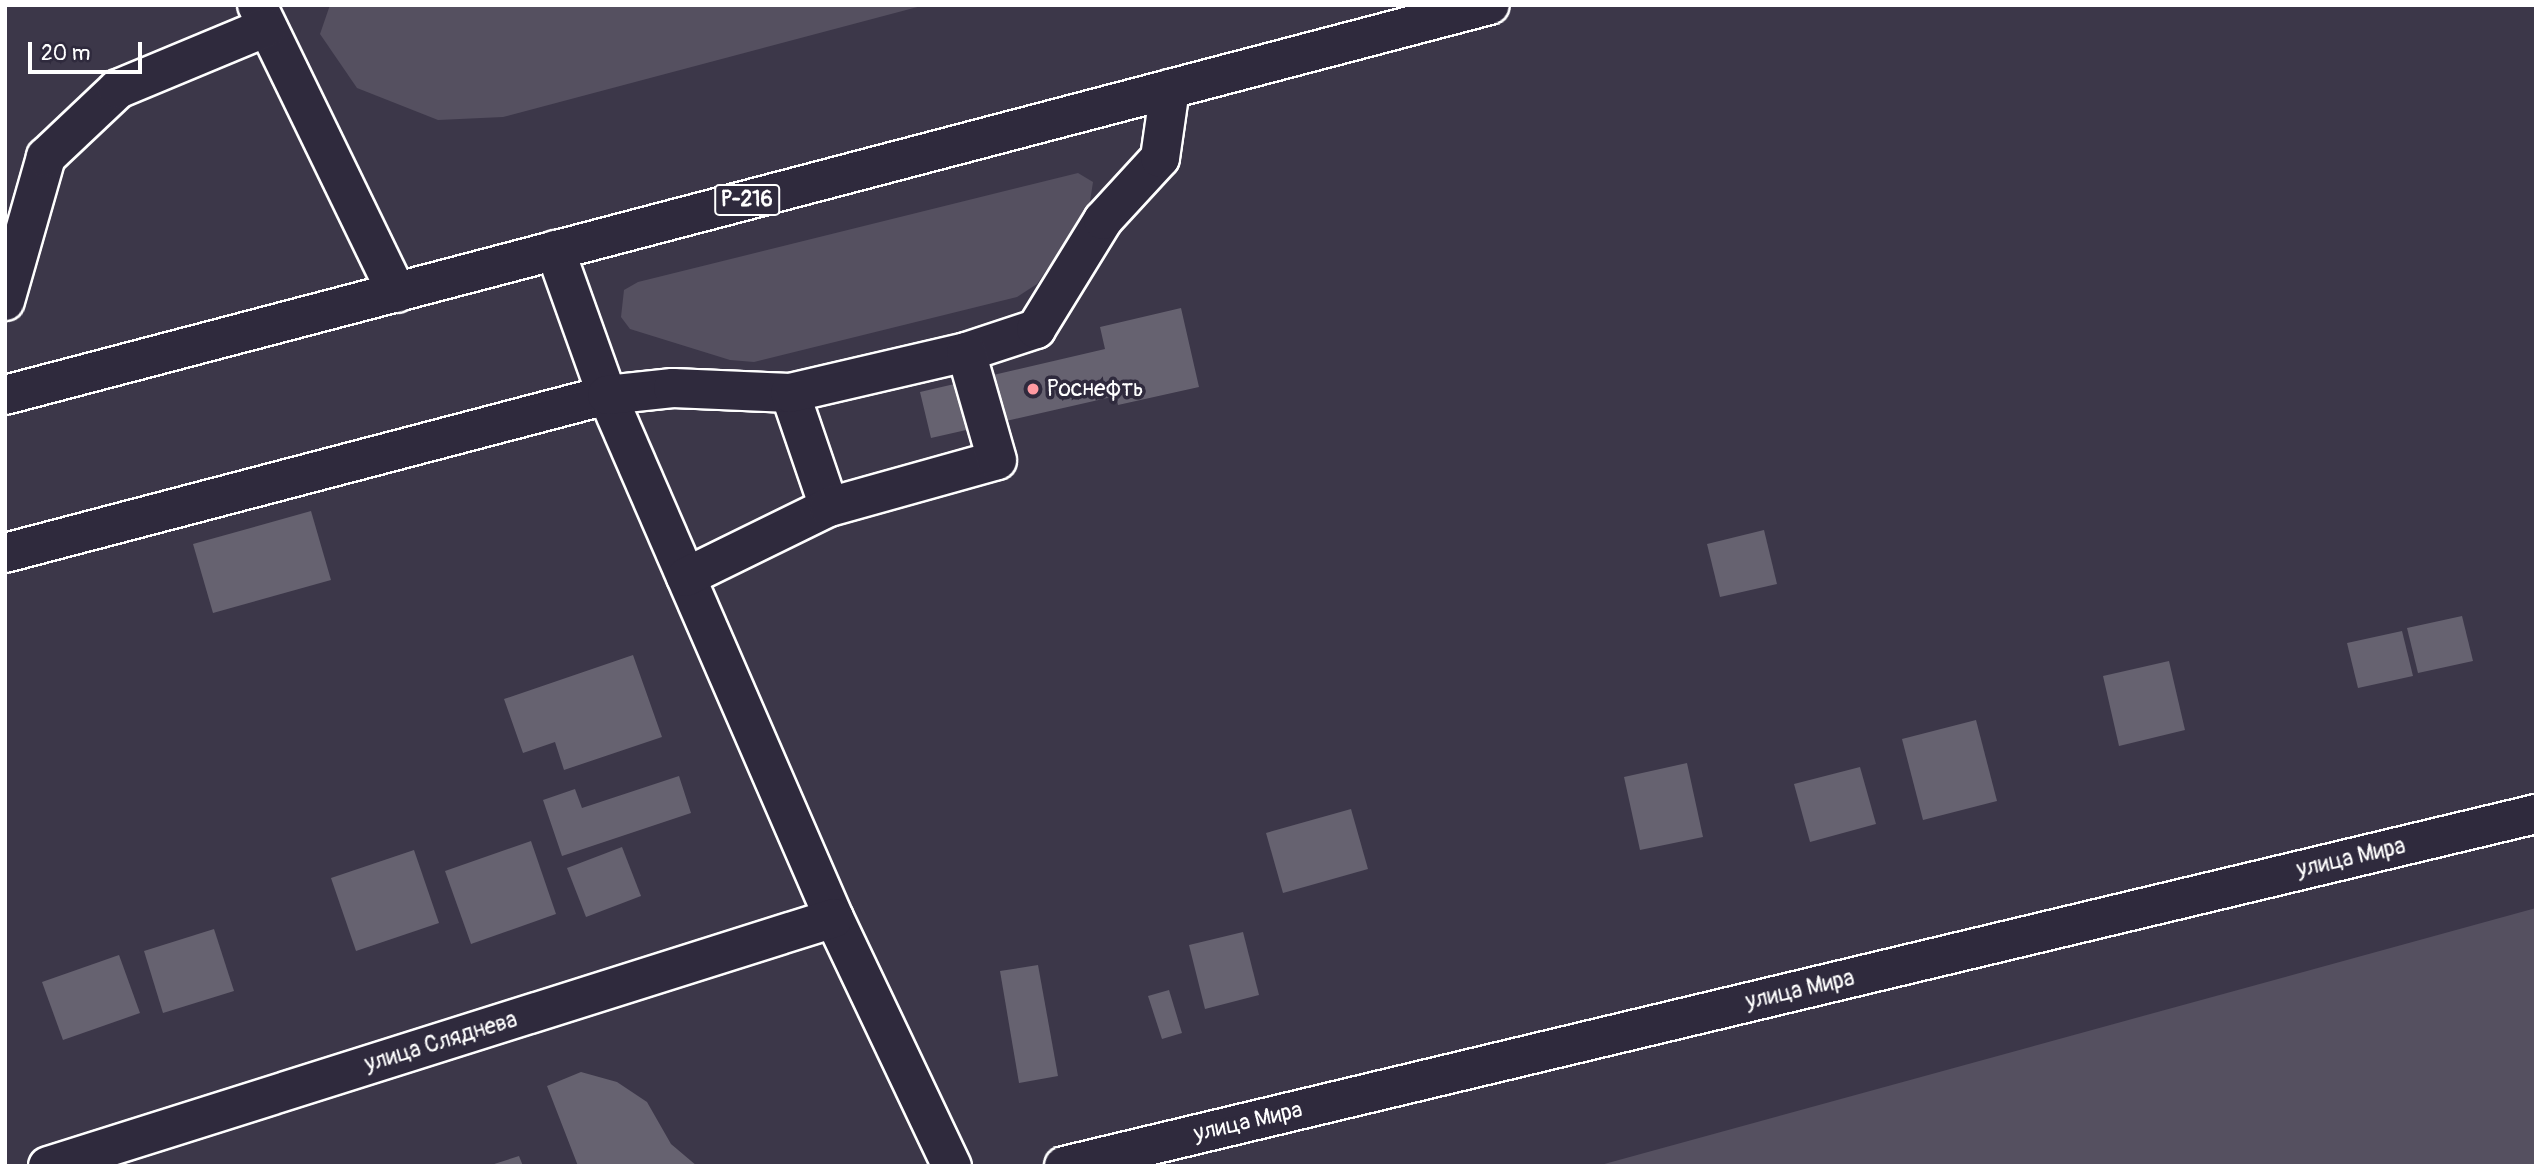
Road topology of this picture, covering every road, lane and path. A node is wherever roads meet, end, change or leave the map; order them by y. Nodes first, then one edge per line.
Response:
1 (1490, 5) edge
2 (262, 16) edge
3 (1170, 89) junction
4 (555, 250) junction
5 (397, 293) junction
6 (5, 301) edge
7 (966, 352) junction
8 (789, 393) junction
9 (5, 395) edge
10 (607, 395) junction
11 (829, 507) junction
12 (5, 553) edge
13 (686, 578) junction
14 (2536, 814) edge
15 (834, 918) junction
16 (48, 1166) edge
17 (952, 1166) edge
18 (1064, 1166) edge

1 - 3 main road, Р-216
2 - 5 main road
2 - 6 main road
3 - 4 main road, Р-216
3 - 7 main road
4 - 5 main road, Р-216
4 - 10 main road
5 - 9 main road, Р-216
7 - 8 main road
7 - 11 main road
8 - 10 main road
8 - 11 main road
10 - 12 main road
10 - 13 main road
11 - 13 main road
13 - 15 main road
14 - 18 main road, улица Мира
15 - 16 main road, улица Сляднева
15 - 17 main road

